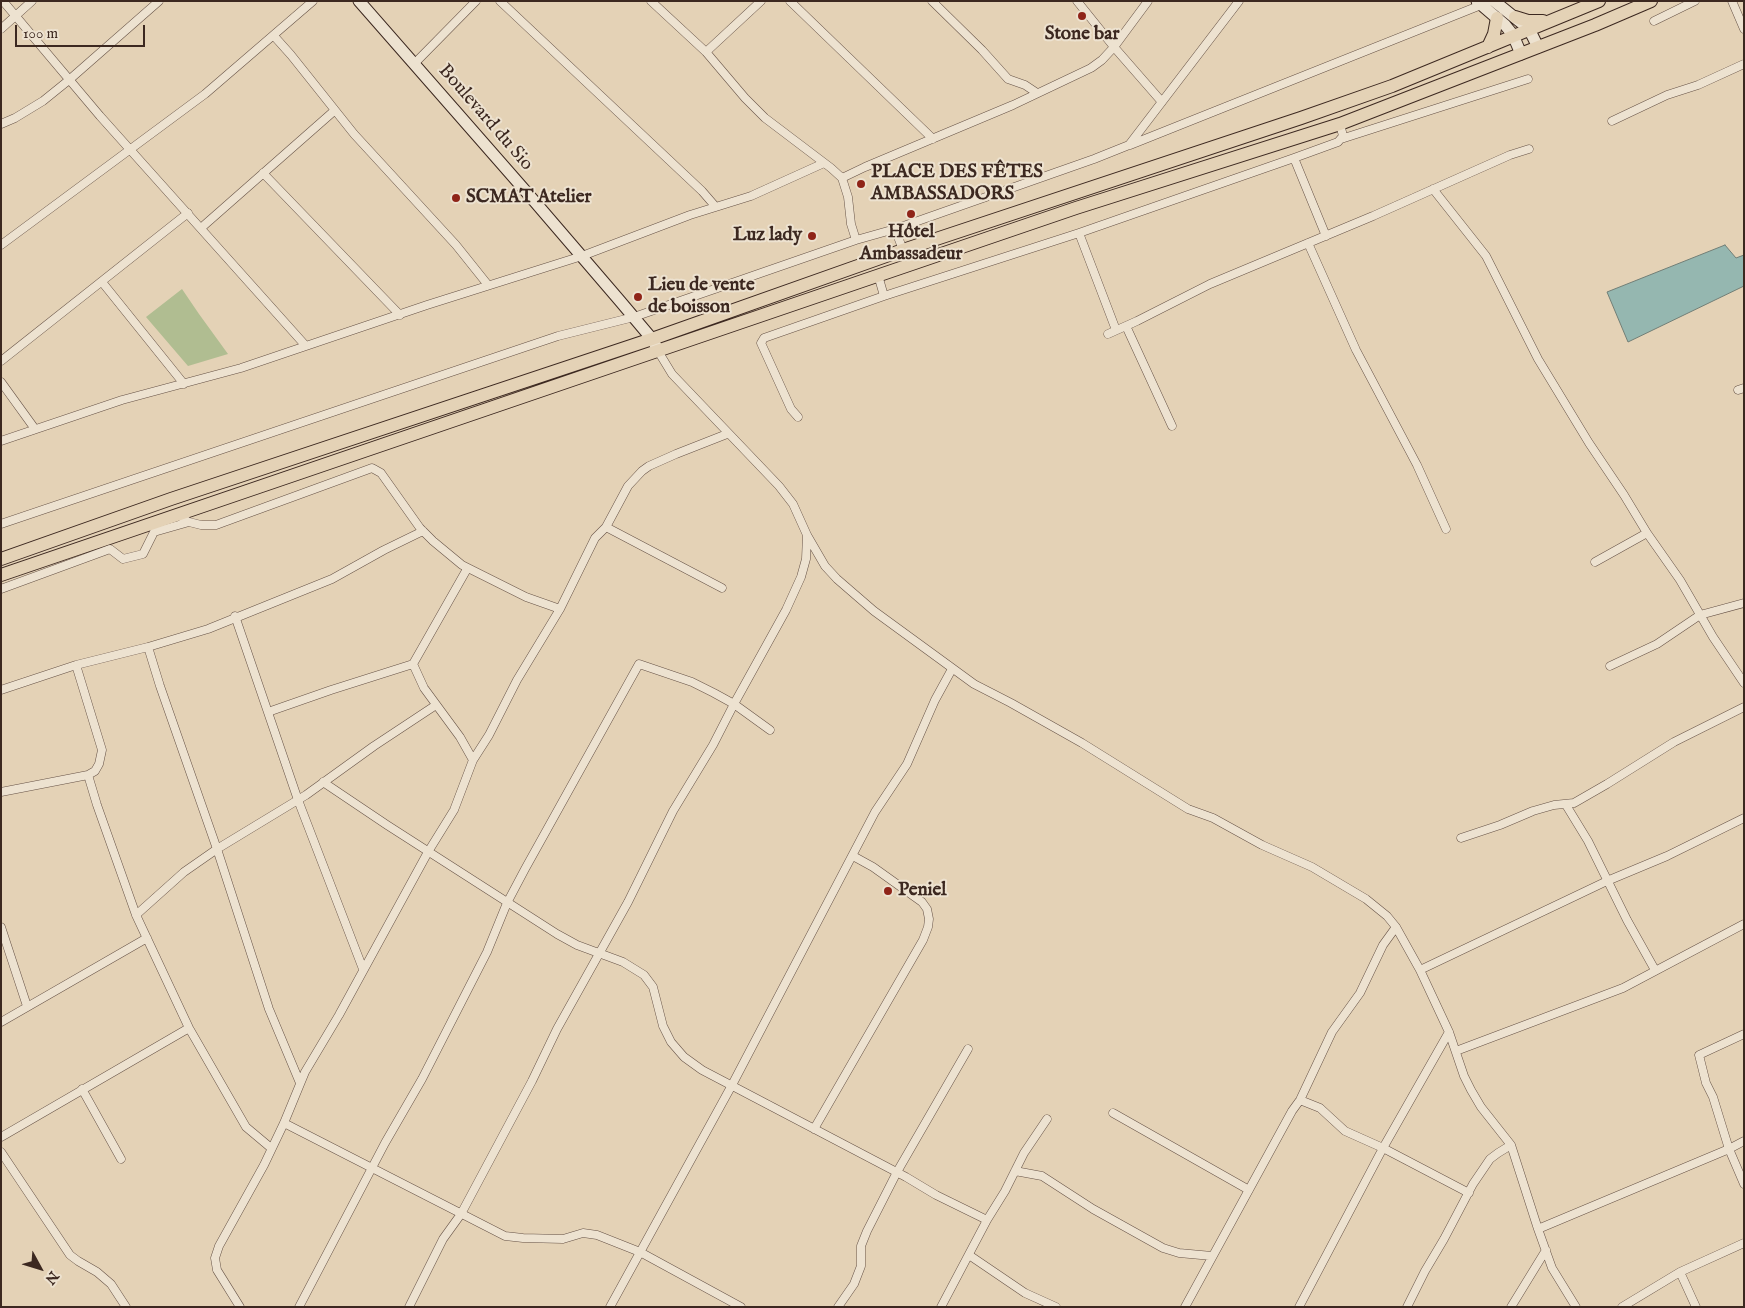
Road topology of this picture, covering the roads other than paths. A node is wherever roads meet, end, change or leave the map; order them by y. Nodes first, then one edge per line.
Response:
1 (3, 1) edge
2 (32, 1) edge
3 (159, 1) edge
4 (313, 1) edge
5 (359, 1) edge
6 (476, 1) edge
7 (500, 1) edge
8 (651, 1) edge
9 (761, 1) edge
10 (790, 1) edge
11 (932, 1) edge
12 (1077, 1) edge
13 (1148, 1) edge
14 (1239, 1) edge
15 (1599, 1) edge
16 (1651, 1) edge
17 (1695, 1) edge
18 (1732, 1) edge
19 (1486, 2) edge
20 (16, 16) junction
21 (1497, 18) junction
22 (1514, 18) junction
23 (1548, 21) junction
24 (1654, 21) dead end
25 (1529, 29) junction
26 (1744, 29) edge
27 (1, 30) edge
28 (1513, 35) junction
29 (274, 36) junction
30 (1114, 47) junction
31 (1488, 47) junction
32 (1538, 47) junction
33 (706, 52) junction
34 (1521, 54) junction
35 (414, 64) junction
36 (1744, 64) edge
37 (1528, 79) dead end
38 (69, 80) junction
39 (1037, 93) junction
40 (1162, 102) junction
41 (334, 111) junction
42 (1612, 122) dead end
43 (1, 124) edge
44 (1340, 124) junction
45 (933, 139) junction
46 (1341, 139) junction
47 (1129, 145) junction
48 (131, 149) junction
49 (1529, 149) dead end
50 (1294, 158) junction
51 (824, 163) junction
52 (263, 173) junction
53 (842, 178) junction
54 (1434, 189) junction
55 (715, 206) junction
56 (188, 213) junction
57 (201, 228) junction
58 (895, 229) junction
59 (1079, 233) junction
60 (1326, 236) junction
61 (856, 240) junction
62 (1308, 243) junction
63 (1, 245) edge
64 (903, 250) junction
65 (582, 256) junction
66 (878, 275) junction
67 (102, 282) junction
68 (488, 285) junction
69 (884, 296) junction
70 (400, 315) junction
71 (634, 317) junction
72 (1126, 326) junction
73 (1116, 330) junction
74 (1108, 334) dead end
75 (652, 339) junction
76 (305, 345) junction
77 (658, 351) junction
78 (1, 361) edge
79 (1, 382) edge
80 (184, 384) junction
81 (798, 417) dead end
82 (1172, 426) dead end
83 (35, 429) junction
84 (728, 434) junction
85 (1, 441) edge
86 (184, 518) junction
87 (1, 524) edge
88 (606, 527) junction
89 (1446, 529) dead end
90 (424, 531) junction
91 (1647, 533) junction
92 (808, 535) junction
93 (1, 559) edge
94 (1595, 562) dead end
95 (467, 569) junction
96 (1, 575) edge
97 (722, 588) dead end
98 (1, 589) edge
99 (1744, 603) edge
100 (560, 609) junction
101 (235, 616) junction
102 (1700, 616) junction
103 (148, 647) junction
104 (413, 664) junction
105 (76, 665) junction
106 (1610, 666) dead end
107 (952, 669) junction
108 (1744, 683) edge
109 (1, 690) edge
110 (734, 704) junction
111 (436, 705) junction
112 (1744, 706) edge
113 (268, 712) junction
114 (770, 730) dead end
115 (473, 760) junction
116 (88, 775) junction
117 (323, 782) junction
118 (1, 792) edge
119 (298, 800) junction
120 (1566, 805) junction
121 (1744, 818) edge
122 (1461, 838) dead end
123 (217, 849) junction
124 (428, 852) junction
125 (853, 856) junction
126 (1607, 881) junction
127 (507, 903) junction
128 (136, 915) junction
129 (1744, 924) edge
130 (1, 927) edge
131 (1396, 927) junction
132 (146, 938) junction
133 (599, 952) junction
134 (363, 969) junction
135 (1420, 970) junction
136 (1655, 970) junction
137 (27, 1006) junction
138 (1, 1022) edge
139 (189, 1028) junction
140 (1448, 1032) junction
141 (1744, 1034) edge
142 (968, 1049) dead end
143 (1456, 1051) junction
144 (300, 1082) junction
145 (732, 1086) junction
146 (82, 1089) junction
147 (1300, 1100) junction
148 (1113, 1113) dead end
149 (1047, 1119) dead end
150 (284, 1123) junction
151 (814, 1129) junction
152 (1, 1137) edge
153 (1744, 1141) edge
154 (1512, 1145) junction
155 (271, 1148) junction
156 (1383, 1148) junction
157 (1729, 1149) junction
158 (1, 1152) edge
159 (121, 1159) dead end
160 (372, 1168) junction
161 (1016, 1171) junction
162 (897, 1172) junction
163 (1744, 1184) edge
164 (1249, 1190) junction
165 (1469, 1193) junction
166 (461, 1214) junction
167 (986, 1220) junction
168 (1538, 1229) junction
169 (1744, 1243) edge
170 (1546, 1250) junction
171 (640, 1252) junction
172 (968, 1255) junction
173 (1212, 1256) junction
174 (1680, 1272) junction
175 (126, 1307) edge
176 (240, 1307) edge
177 (299, 1307) edge
178 (409, 1307) edge
179 (610, 1307) edge
180 (741, 1307) edge
181 (838, 1307) edge
182 (941, 1307) edge
183 (1056, 1307) edge
184 (1185, 1307) edge
185 (1299, 1307) edge
186 (1407, 1307) edge
187 (1511, 1307) edge
188 (1576, 1307) edge
189 (1622, 1307) edge
190 (1696, 1307) edge

1 - 20 street
2 - 20 street
3 - 38 street
4 - 29 street
5 - 35 street, Boulevard du Sio
6 - 35 street
7 - 55 street
8 - 33 street
9 - 33 street
10 - 45 street
11 - 39 street
12 - 30 street
13 - 30 street
14 - 40 street
15 - 23 main road
16 - 32 main road
17 - 24 street
18 - 26 street
19 - 21 street
19 - 22 street
19 - 47 street
20 - 27 street
20 - 38 street
21 - 28 street
21 - 31 main road
22 - 23 main road
22 - 25 street
23 - 25 main road
25 - 28 main road
25 - 32 street
28 - 31 main road
28 - 34 street
29 - 41 street
29 - 48 street
30 - 39 street
30 - 40 street
31 - 64 main road
32 - 34 main road
33 - 51 street
34 - 44 main road
35 - 65 street, Boulevard du Sio
36 - 42 street
37 - 46 street
38 - 43 street
38 - 48 street
39 - 45 street
40 - 47 street
41 - 52 street
41 - 68 street
44 - 46 street
44 - 66 main road
45 - 53 street
46 - 50 street
47 - 58 street
48 - 56 street
48 - 63 street
49 - 54 street
50 - 59 street
50 - 60 street
51 - 53 street
51 - 55 street
52 - 57 street
52 - 70 street
53 - 61 street
54 - 60 street
54 - 91 street
55 - 65 street
56 - 57 street
56 - 67 street
57 - 76 street
58 - 61 street
58 - 64 street
59 - 69 street
59 - 73 street
60 - 62 street
61 - 71 street
62 - 72 street
62 - 89 street
64 - 75 main road
65 - 68 street
65 - 71 street, Boulevard du Sio
66 - 69 street
66 - 77 main road
67 - 78 street
67 - 80 street
68 - 70 street
69 - 81 street
70 - 76 street
71 - 75 street, Boulevard du Sio
71 - 87 street
72 - 73 street
72 - 82 street
73 - 74 street
75 - 77 street, Boulevard du Sio
75 - 93 main road
76 - 80 street
77 - 84 street
77 - 86 main road
79 - 83 street
80 - 83 street
83 - 85 street
84 - 88 street
84 - 92 street
86 - 90 street
86 - 96 main road
86 - 98 street
88 - 97 street
88 - 100 street
90 - 95 street
90 - 101 street
91 - 94 street
91 - 102 street
92 - 107 street
92 - 110 street
95 - 100 street
95 - 104 street
99 - 102 street
100 - 115 street
101 - 103 street
101 - 113 street
102 - 106 street
102 - 108 street
103 - 105 street
103 - 123 street
104 - 111 street
104 - 113 street
105 - 109 street
105 - 116 street
107 - 125 street
107 - 131 street
110 - 114 street
110 - 127 street
110 - 133 street
111 - 115 street
111 - 117 street
112 - 120 street
113 - 119 street
115 - 124 street
116 - 118 street
116 - 128 street
117 - 119 street
117 - 124 street
119 - 123 street
119 - 134 street
120 - 122 street
120 - 126 street
121 - 126 street
123 - 128 street
123 - 144 street
124 - 127 street
124 - 134 street
125 - 145 street
125 - 151 street
126 - 135 street
126 - 136 street
127 - 133 street
127 - 160 street
128 - 132 street
129 - 136 street
130 - 137 street
131 - 135 street
131 - 147 street
132 - 137 street
132 - 139 street
133 - 145 street
133 - 166 street
134 - 144 street
135 - 140 street
136 - 143 street
137 - 138 street
139 - 146 street
139 - 155 street
140 - 143 street
140 - 156 street
141 - 157 street
142 - 162 street
143 - 154 street
144 - 150 street
145 - 151 street
145 - 171 street
146 - 152 street
146 - 159 street
147 - 156 street
147 - 164 street
148 - 164 street
149 - 161 street
150 - 155 street
150 - 160 street
151 - 162 street
153 - 157 street
154 - 165 street
154 - 168 street
155 - 176 street
156 - 165 street
156 - 185 street
157 - 163 street
157 - 168 street
158 - 175 street
160 - 166 street
160 - 177 street
161 - 167 street
161 - 173 street
162 - 167 street
162 - 181 street
164 - 173 street
165 - 186 street
166 - 171 street
166 - 178 street
167 - 172 street
168 - 170 street
169 - 174 street
170 - 187 street
170 - 188 street
171 - 179 street
171 - 180 street
172 - 182 street
172 - 183 street
173 - 184 street
174 - 189 street
174 - 190 street

